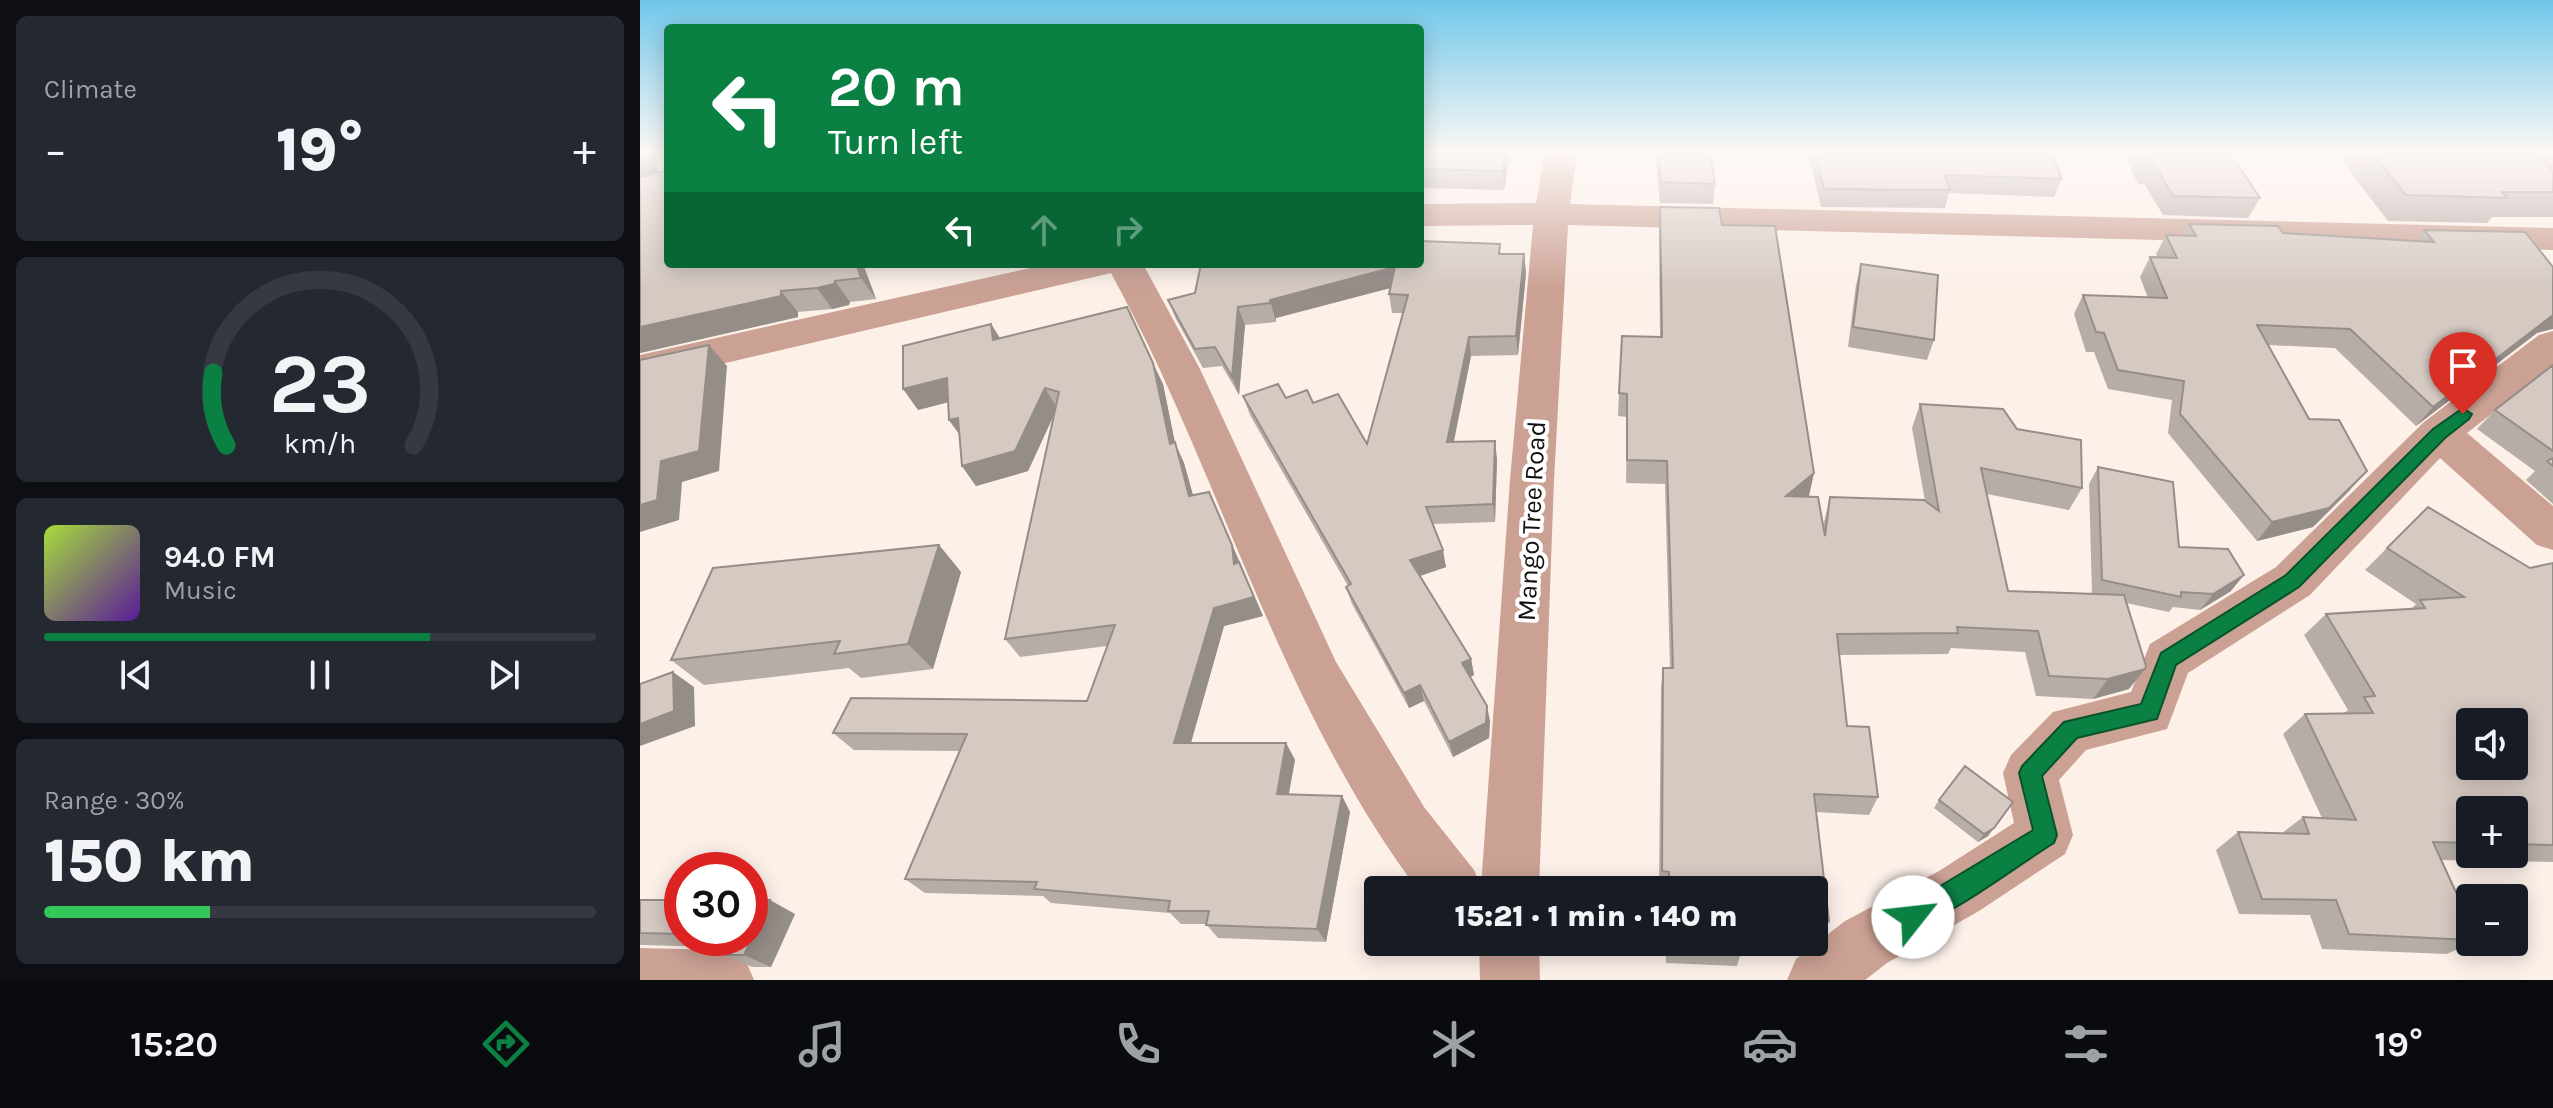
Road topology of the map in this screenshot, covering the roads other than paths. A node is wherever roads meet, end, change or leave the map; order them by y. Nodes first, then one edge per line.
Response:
1 (1554, 198) edge
2 (1551, 214) junction
3 (1424, 215) edge
4 (2553, 239) edge
5 (1082, 268) edge
6 (1127, 268) edge
7 (2553, 345) edge
8 (640, 369) edge
9 (2439, 433) junction
10 (2553, 532) edge
11 (1443, 876) edge
12 (1511, 876) edge
13 (1509, 956) edge
14 (640, 978) edge
15 (724, 980) edge
16 (1510, 980) edge
17 (1817, 980) edge

1 - 2 street, Mango Tree Road
2 - 3 street
2 - 4 street
2 - 12 street, Mango Tree Road
5 - 8 street
6 - 11 street
7 - 9 street
9 - 10 street
9 - 17 street
13 - 16 street
14 - 15 street

